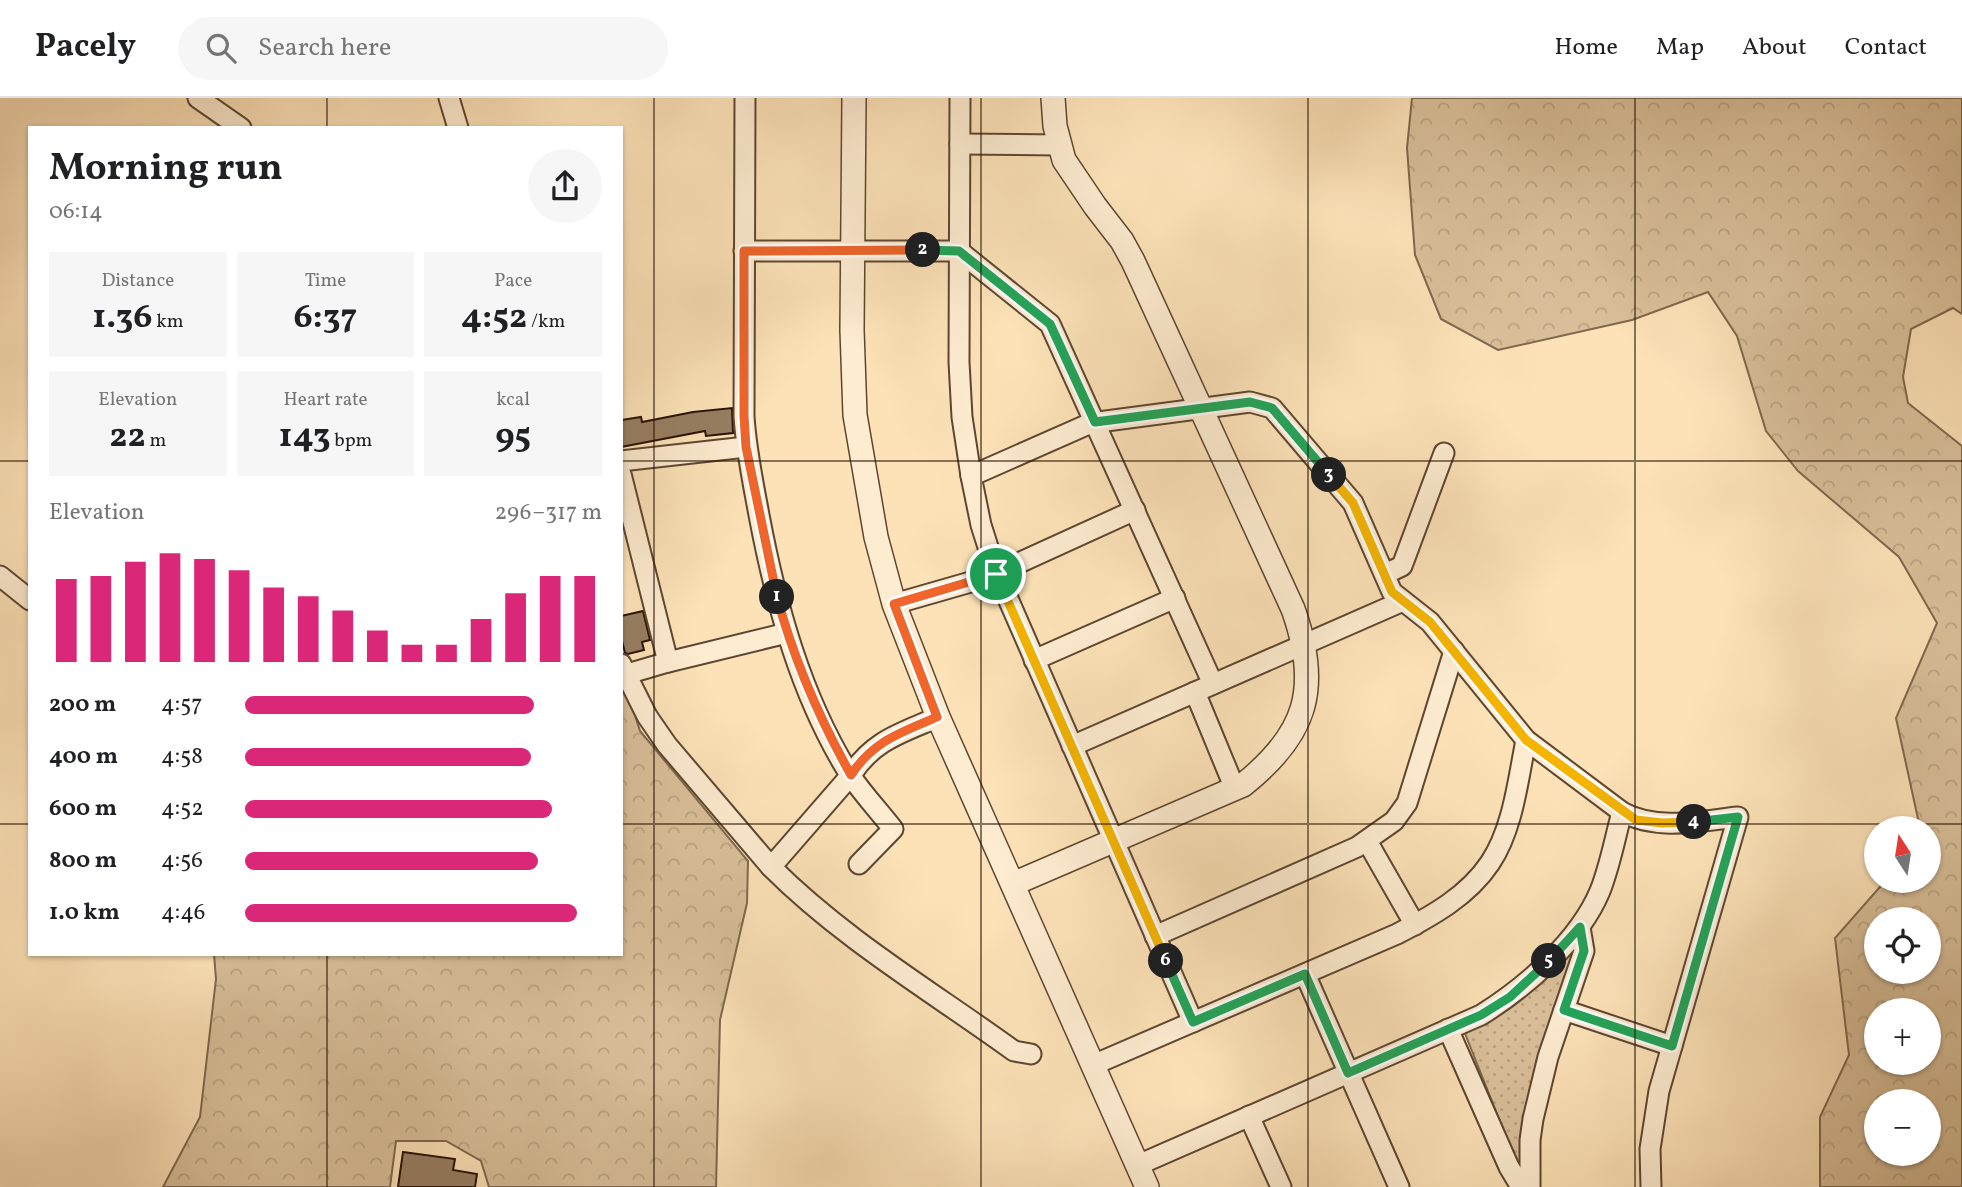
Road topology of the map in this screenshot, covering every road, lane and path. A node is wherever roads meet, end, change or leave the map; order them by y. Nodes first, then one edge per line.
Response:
1 (198, 98) edge
2 (449, 98) edge
3 (745, 98) edge
4 (854, 98) edge
5 (960, 98) edge
6 (1053, 98) edge
7 (238, 126) edge
8 (457, 126) edge
9 (960, 144) junction
10 (1060, 145) junction
11 (852, 250) junction
12 (744, 251) junction
13 (959, 251) junction
14 (1201, 408) junction
15 (1095, 422) junction
16 (746, 447) junction
17 (1444, 453) dead end
18 (623, 461) edge
19 (971, 475) junction
20 (623, 482) edge
21 (1135, 510) junction
22 (996, 574) junction
23 (1385, 574) junction
24 (0, 576) edge
25 (28, 598) edge
26 (1175, 598) junction
27 (1403, 601) junction
28 (894, 604) junction
29 (787, 633) junction
30 (1304, 644) junction
31 (1454, 651) junction
32 (1034, 660) junction
33 (668, 662) junction
34 (624, 669) edge
35 (1213, 684) junction
36 (1195, 692) junction
37 (937, 717) junction
38 (1526, 740) junction
39 (1072, 746) junction
40 (851, 775) junction
41 (1235, 789) junction
42 (1622, 812) junction
43 (1114, 841) junction
44 (1367, 841) junction
45 (859, 864) dead end
46 (771, 867) junction
47 (1013, 884) junction
48 (1415, 925) junction
49 (1580, 927) junction
50 (1155, 936) junction
51 (1305, 974) junction
52 (1564, 1010) junction
53 (1193, 1022) junction
54 (1448, 1030) junction
55 (1672, 1046) junction
56 (1031, 1054) dead end
57 (1093, 1065) junction
58 (1348, 1073) junction
59 (1250, 1116) junction
60 (1138, 1165) junction
61 (1147, 1187) edge
62 (1281, 1187) edge
63 (1399, 1187) edge
64 (1521, 1187) edge
65 (1530, 1187) edge
66 (1651, 1187) edge

1 - 7 street
2 - 8 street
3 - 12 street
4 - 11 street
5 - 9 street
6 - 10 street
9 - 10 street
9 - 13 street
10 - 14 street
11 - 12 street
11 - 13 street
11 - 28 street
12 - 16 street
13 - 15 street
13 - 19 street
14 - 15 street
14 - 23 street
14 - 30 street
15 - 19 street
15 - 21 street
16 - 18 street
16 - 29 street
17 - 23 street
19 - 22 street
20 - 33 street
21 - 22 street
21 - 26 street
22 - 28 street
22 - 32 street
23 - 27 street
24 - 25 street
26 - 32 street
26 - 35 street
27 - 30 street
27 - 31 street
28 - 37 street
29 - 33 street
29 - 40 street
30 - 35 street
30 - 41 street
31 - 38 street
31 - 44 street
32 - 39 street
33 - 34 street
34 - 46 street
35 - 36 street
36 - 39 street
36 - 41 street
37 - 40 street
37 - 47 street
38 - 42 street
38 - 48 street
39 - 43 street
40 - 45 street
40 - 46 street
41 - 43 street
42 - 49 street
42 - 55 street
43 - 47 street
43 - 50 street
44 - 48 street
44 - 50 street
46 - 56 street
47 - 57 street
48 - 51 street
49 - 52 street
49 - 54 street
50 - 53 street
51 - 53 street
51 - 58 street
52 - 55 street
52 - 65 street
53 - 57 street
54 - 58 street
54 - 64 street
55 - 66 street
57 - 60 street
58 - 59 street
58 - 63 street
59 - 60 street
59 - 62 street
60 - 61 street

